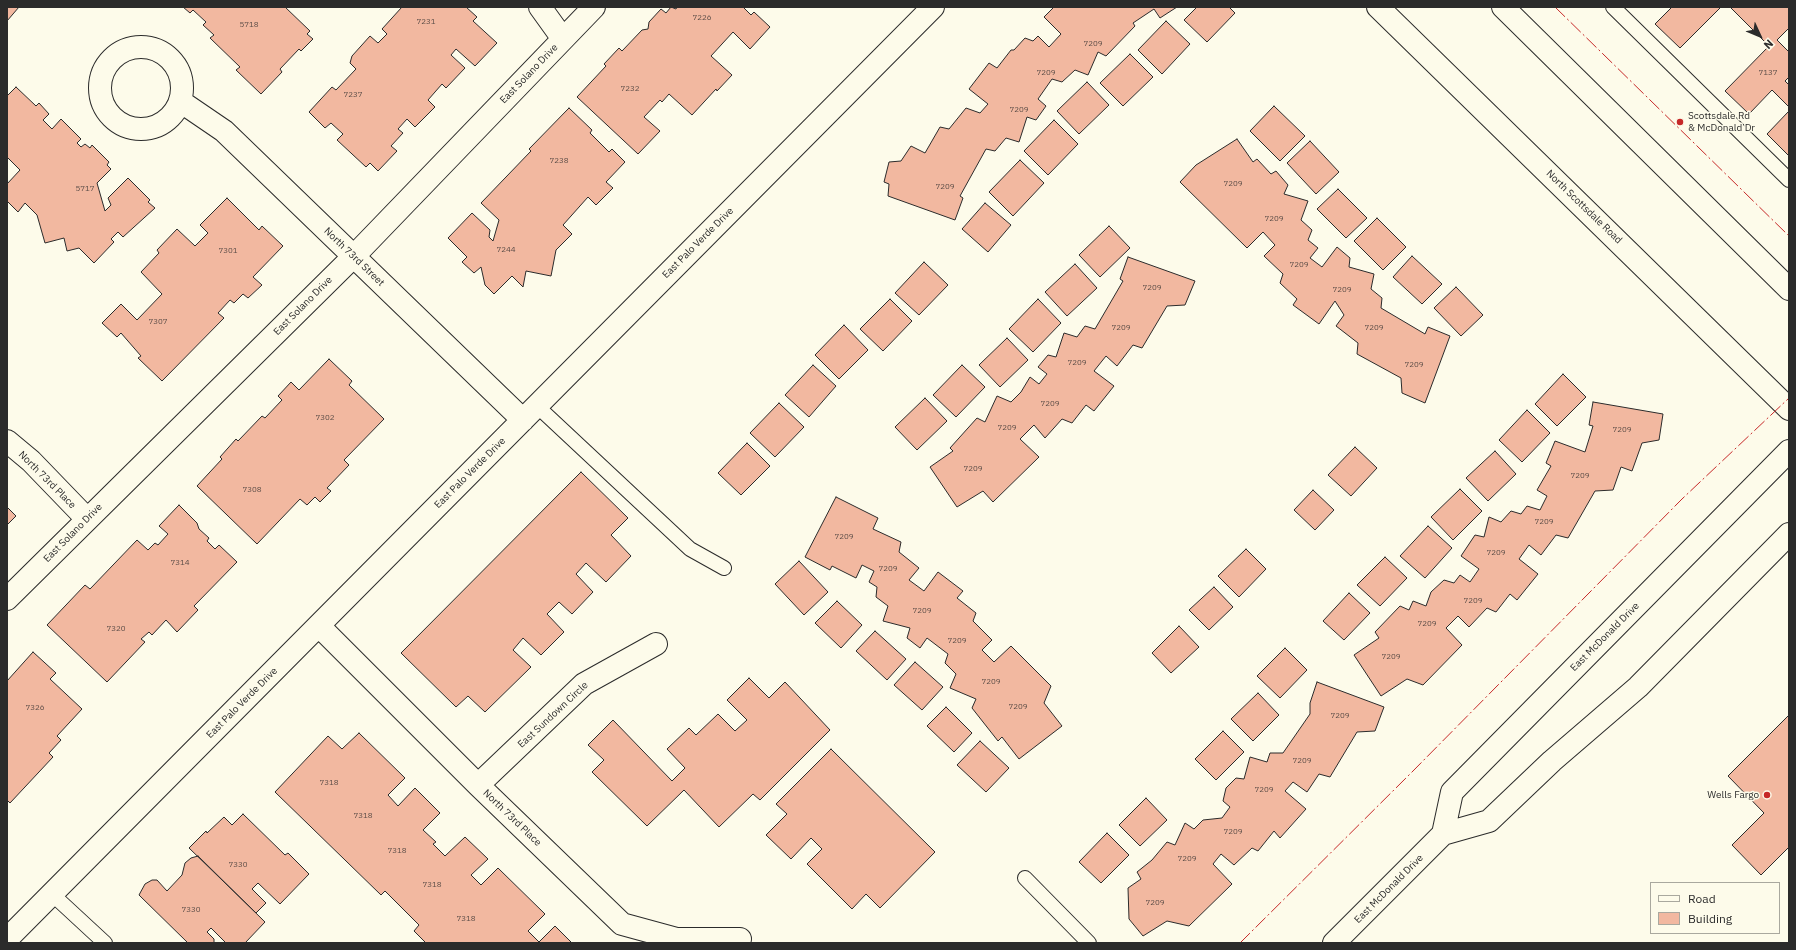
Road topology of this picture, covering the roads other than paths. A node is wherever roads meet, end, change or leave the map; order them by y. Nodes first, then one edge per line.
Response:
1 (540, 7) edge
2 (594, 7) edge
3 (933, 7) edge
4 (1378, 7) edge
5 (1503, 7) edge
6 (1613, 7) edge
7 (563, 39) junction
8 (180, 101) dead end
9 (1789, 180) edge
10 (354, 256) junction
11 (1789, 289) edge
12 (1789, 409) edge
13 (530, 413) junction
14 (7, 441) edge
15 (1789, 451) edge
16 (87, 519) junction
17 (1789, 534) edge
18 (724, 568) dead end
19 (7, 599) edge
20 (318, 626) junction
21 (656, 644) dead end
22 (478, 785) junction
23 (1443, 834) junction
24 (1025, 878) dead end
25 (52, 894) junction
26 (7, 939) edge
27 (740, 939) dead end
28 (105, 943) edge
29 (1089, 943) edge
30 (1334, 943) edge

1 - 7 street
2 - 7 street, East Solano Drive
3 - 13 street, East Palo Verde Drive
4 - 12 street, North Scottsdale Road
5 - 11 street
6 - 9 lane
7 - 10 street, East Solano Drive
8 - 10 street, North 73rd Street
10 - 13 street, North 73rd Street
10 - 16 street, East Solano Drive
13 - 18 lane
13 - 20 street, East Palo Verde Drive
14 - 16 street, North 73rd Place
15 - 23 street, East McDonald Drive
16 - 19 street, East Solano Drive
17 - 23 street, East McDonald Drive
20 - 22 street, North 73rd Place
20 - 25 street, East Palo Verde Drive
21 - 22 street, East Sundown Circle
22 - 27 street, North 73rd Place
23 - 30 street, East McDonald Drive
24 - 29 lane
25 - 26 street, East Palo Verde Drive
25 - 28 lane

